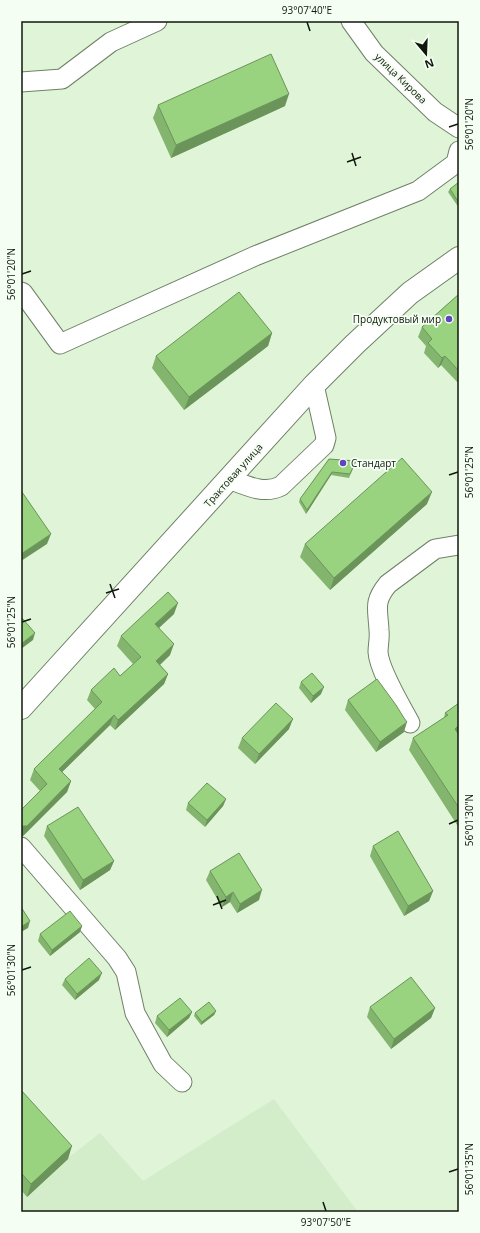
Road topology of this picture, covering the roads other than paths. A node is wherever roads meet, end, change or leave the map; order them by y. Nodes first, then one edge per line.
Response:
1 (157, 21) edge
2 (351, 21) edge
3 (21, 82) edge
4 (459, 128) edge
5 (459, 151) edge
6 (459, 258) edge
7 (459, 268) edge
8 (21, 292) edge
9 (410, 293) junction
10 (314, 385) junction
11 (229, 479) junction
12 (459, 545) edge
13 (21, 708) edge
14 (410, 722) dead end
15 (21, 847) edge
16 (182, 1082) dead end

1 - 3 street
2 - 4 street, улица Кирова
5 - 8 street
6 - 9 highway, Трактовая улица
7 - 9 highway
9 - 10 highway, Трактовая улица
10 - 11 highway, Трактовая улица
10 - 11 street
11 - 13 highway, Трактовая улица
12 - 14 street
15 - 16 street

